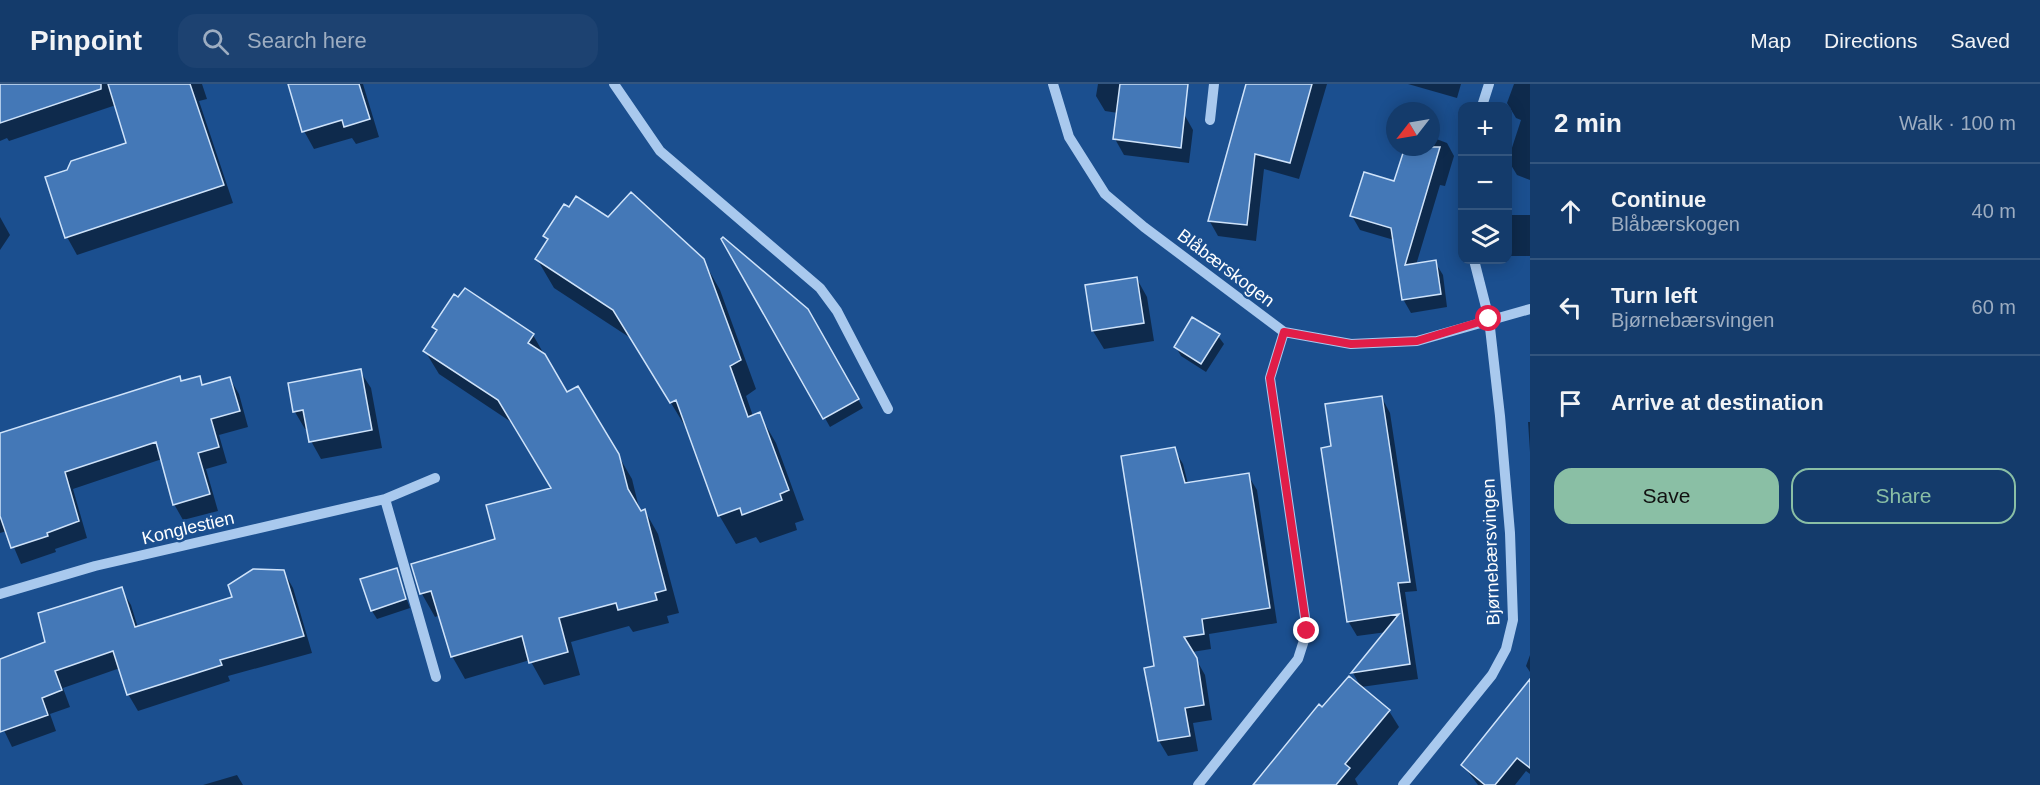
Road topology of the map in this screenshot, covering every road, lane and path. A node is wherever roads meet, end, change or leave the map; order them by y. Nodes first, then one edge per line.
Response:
1 (614, 84) edge
2 (1053, 84) edge
3 (1214, 84) edge
4 (1489, 84) edge
5 (1483, 102) edge
6 (1210, 120) dead end
7 (1475, 264) edge
8 (1530, 309) edge
9 (1489, 319) junction
10 (1284, 332) junction
11 (888, 409) dead end
12 (435, 478) dead end
13 (385, 500) junction
14 (0, 594) edge
15 (436, 678) dead end
16 (1198, 785) edge
17 (1403, 785) edge

1 - 11 street
2 - 10 street, Blåbærskogen
3 - 6 street
4 - 5 street
7 - 9 street, Bjørnebærsvingen
8 - 9 street, Blåbærskogen
9 - 10 street, Blåbærskogen
9 - 17 street, Bjørnebærsvingen
10 - 16 street
12 - 13 street, Konglestien
13 - 14 street, Konglestien
13 - 15 street

